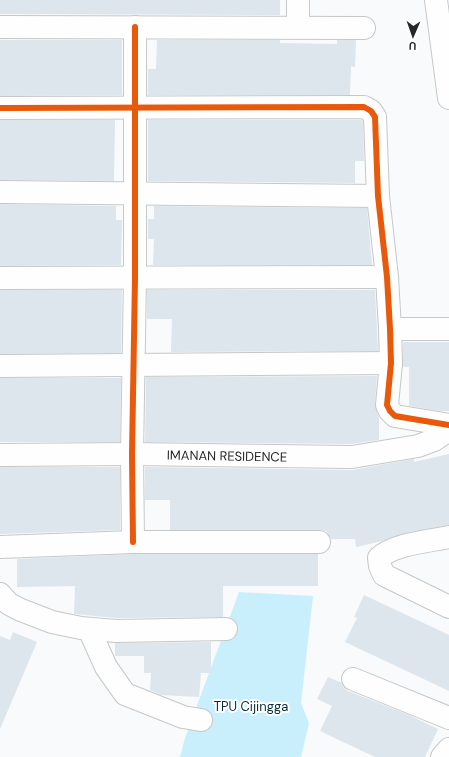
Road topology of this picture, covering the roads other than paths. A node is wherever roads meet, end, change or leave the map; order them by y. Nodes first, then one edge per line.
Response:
1 (298, 0) edge
2 (436, 0) edge
3 (0, 27) edge
4 (298, 27) junction
5 (135, 28) junction
6 (364, 28) dead end
7 (449, 98) edge
8 (0, 108) edge
9 (135, 108) junction
10 (0, 192) edge
11 (135, 193) junction
12 (378, 196) junction
13 (387, 277) junction
14 (0, 278) edge
15 (135, 278) junction
16 (390, 329) junction
17 (449, 329) edge
18 (391, 363) junction
19 (0, 366) edge
20 (134, 366) junction
21 (449, 425) edge
22 (449, 430) edge
23 (132, 454) junction
24 (0, 455) edge
25 (449, 537) edge
26 (133, 542) junction
27 (319, 542) dead end
28 (0, 547) edge
29 (0, 594) edge
30 (449, 607) edge
31 (89, 629) junction
32 (226, 629) dead end
33 (352, 679) dead end
34 (449, 718) edge
35 (201, 720) dead end
36 (449, 749) edge
37 (442, 757) edge

1 - 4 street
2 - 7 street
3 - 5 street
4 - 5 street
4 - 6 street
5 - 9 street
8 - 9 street
9 - 11 street
9 - 12 street
10 - 11 street
11 - 12 street
11 - 15 street
12 - 13 street
13 - 15 street
13 - 16 street
14 - 15 street
15 - 20 street
16 - 17 street
16 - 18 street
18 - 20 street
18 - 21 street
19 - 20 street
20 - 23 street
22 - 23 street, IMANAN RESIDENCE
23 - 24 street, IMANAN RESIDENCE
23 - 26 street
25 - 30 street
26 - 27 street
26 - 28 street
29 - 31 street
31 - 32 street
31 - 35 street
33 - 34 street
36 - 37 street

